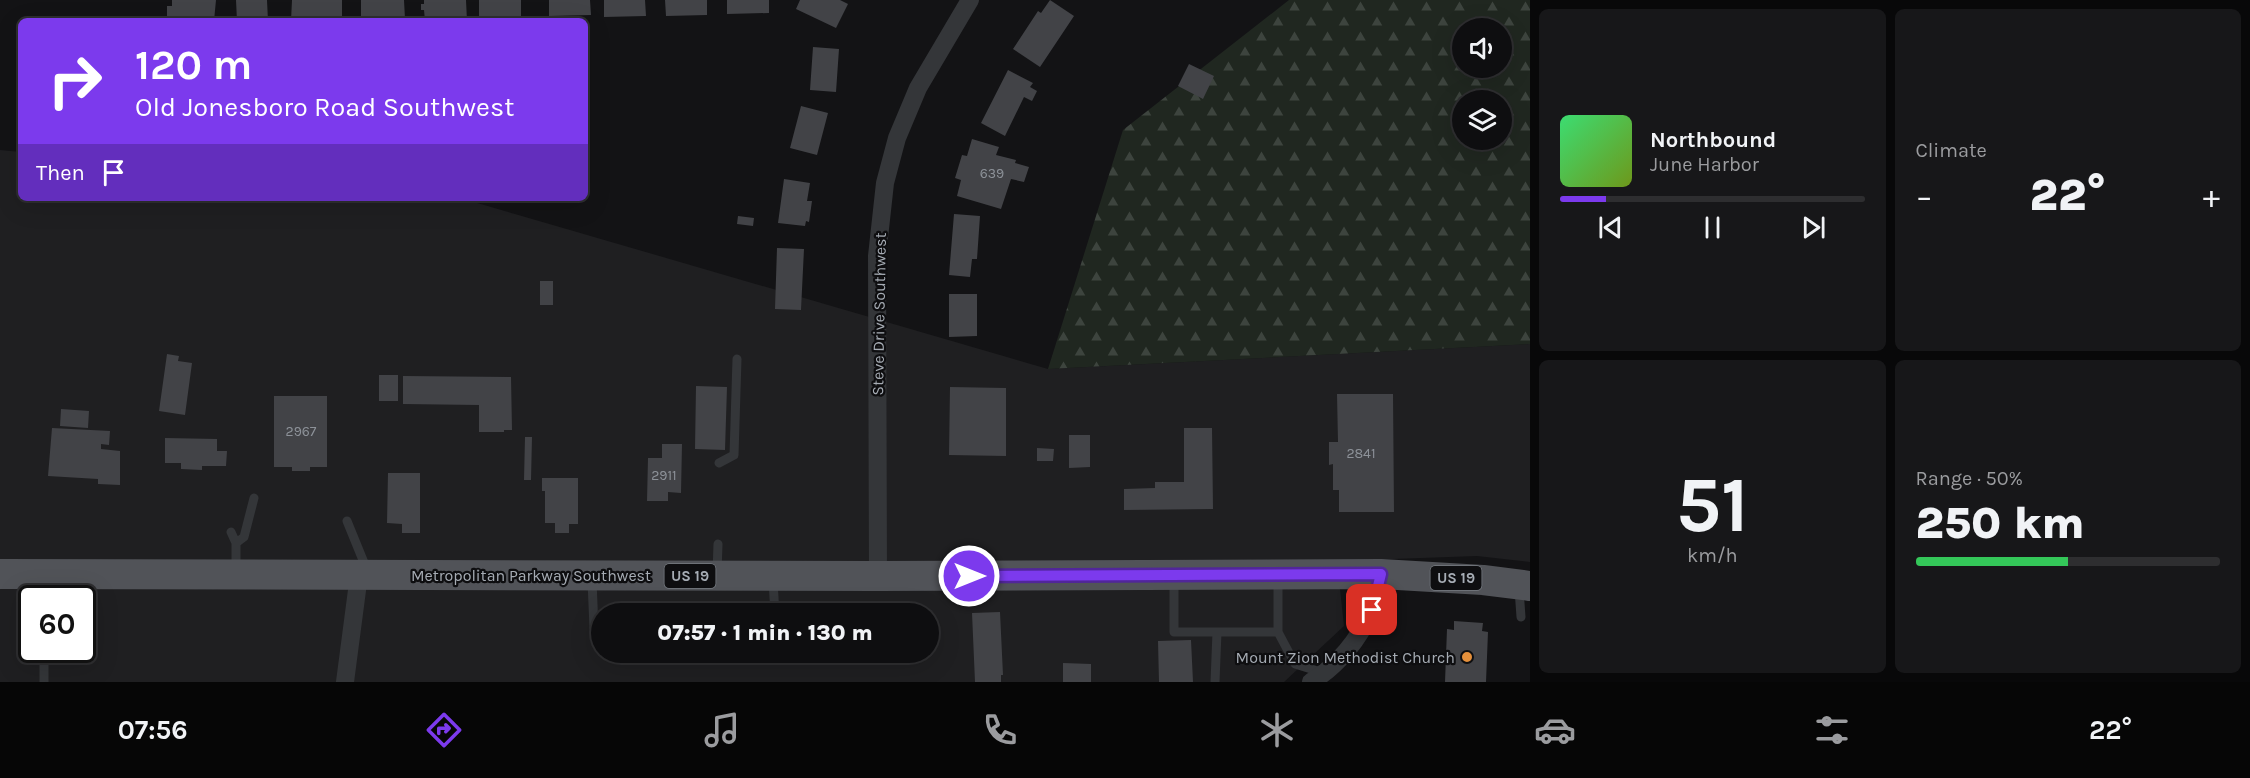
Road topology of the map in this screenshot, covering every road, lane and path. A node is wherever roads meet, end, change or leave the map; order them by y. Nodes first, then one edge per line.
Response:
1 (970, 0) edge
2 (737, 359) dead end
3 (719, 463) dead end
4 (254, 498) dead end
5 (347, 521) dead end
6 (231, 531) dead end
7 (236, 543) junction
8 (718, 544) dead end
9 (0, 574) edge
10 (1381, 574) junction
11 (236, 575) junction
12 (364, 575) junction
13 (592, 575) junction
14 (1174, 575) junction
15 (1278, 575) junction
16 (717, 576) junction
17 (773, 576) junction
18 (878, 576) junction
19 (42, 585) edge
20 (63, 585) edge
21 (1525, 586) edge
22 (593, 603) edge
23 (774, 603) edge
24 (1521, 617) dead end
25 (1217, 632) junction
26 (1278, 632) junction
27 (44, 663) edge
28 (1318, 678) edge
29 (44, 682) edge
30 (345, 682) edge
31 (1215, 682) edge

1 - 18 street, Steve Drive Southwest
2 - 3 lane
4 - 7 lane
5 - 12 lane
6 - 7 lane
7 - 11 lane
8 - 16 lane
9 - 19 main road, Metropolitan Parkway Southwest / US 19
10 - 15 main road, Metropolitan Parkway Southwest / US 19
10 - 21 main road, Metropolitan Parkway Southwest / US 19
10 - 28 street
11 - 12 main road, Metropolitan Parkway Southwest / US 19
11 - 20 main road, Metropolitan Parkway Southwest / US 19
12 - 13 main road, Metropolitan Parkway Southwest / US 19
12 - 30 street
13 - 16 main road, Metropolitan Parkway Southwest / US 19
13 - 22 lane
14 - 15 main road, Metropolitan Parkway Southwest / US 19
14 - 18 main road, Metropolitan Parkway Southwest / US 19
14 - 25 lane
15 - 26 lane
16 - 17 main road, Metropolitan Parkway Southwest / US 19
17 - 18 main road, Metropolitan Parkway Southwest / US 19
17 - 23 lane
21 - 24 lane
25 - 26 lane
25 - 31 lane
26 - 28 lane
27 - 29 lane

